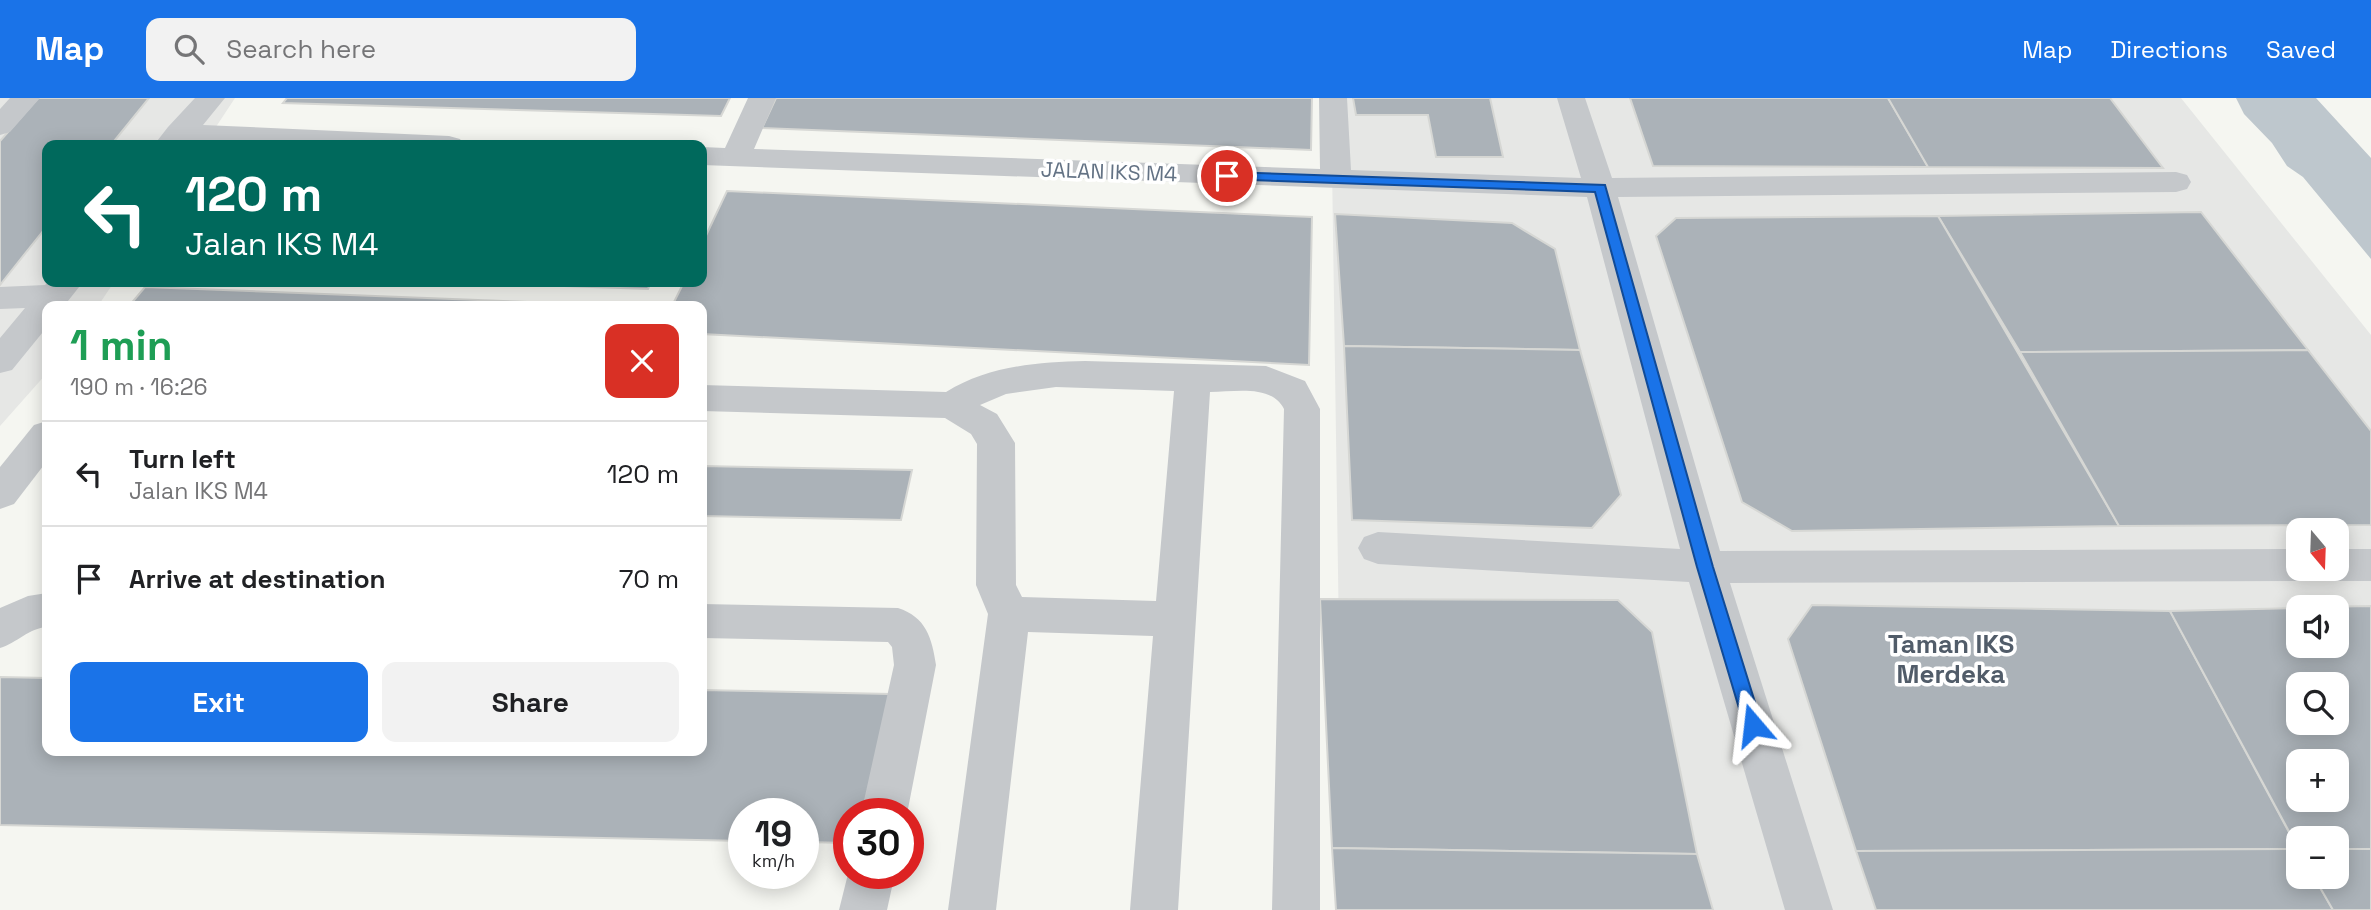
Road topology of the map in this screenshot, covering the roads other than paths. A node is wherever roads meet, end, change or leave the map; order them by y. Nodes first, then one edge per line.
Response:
1 (26, 98) edge
2 (211, 98) edge
3 (762, 98) edge
4 (1333, 98) edge
5 (1571, 98) edge
6 (0, 126) edge
7 (174, 139) edge
8 (220, 140) edge
9 (707, 156) edge
10 (735, 158) junction
11 (1336, 180) junction
12 (2176, 182) dead end
13 (1600, 188) junction
14 (61, 289) edge
15 (0, 298) edge
16 (42, 311) edge
17 (0, 361) edge
18 (1193, 379) junction
19 (707, 398) edge
20 (952, 405) junction
21 (42, 441) edge
22 (0, 494) edge
23 (1378, 548) dead end
24 (2286, 565) edge
25 (2349, 565) edge
26 (2371, 565) edge
27 (1705, 567) junction
28 (42, 610) edge
29 (1009, 614) junction
30 (1175, 619) junction
31 (707, 621) edge
32 (0, 631) edge
33 (887, 798) edge
34 (868, 889) edge
35 (863, 910) edge
36 (972, 910) edge
37 (1154, 910) edge
38 (1296, 910) edge
39 (1808, 910) edge

1 - 6 street
2 - 7 street
3 - 10 street
4 - 11 street
5 - 13 street
7 - 8 street
9 - 10 street, JALAN IKS M4
10 - 11 street, JALAN IKS M4
11 - 13 street, JALAN IKS M4
12 - 13 street, JALAN IKS M4
13 - 27 street
14 - 15 street
16 - 17 street
18 - 20 street
18 - 30 street
18 - 38 street
19 - 20 street
20 - 29 street
21 - 22 street
23 - 27 street
24 - 27 street
25 - 26 street
27 - 39 street
28 - 32 street
29 - 30 street
29 - 36 street
30 - 37 street
31 - 33 street
34 - 35 street

